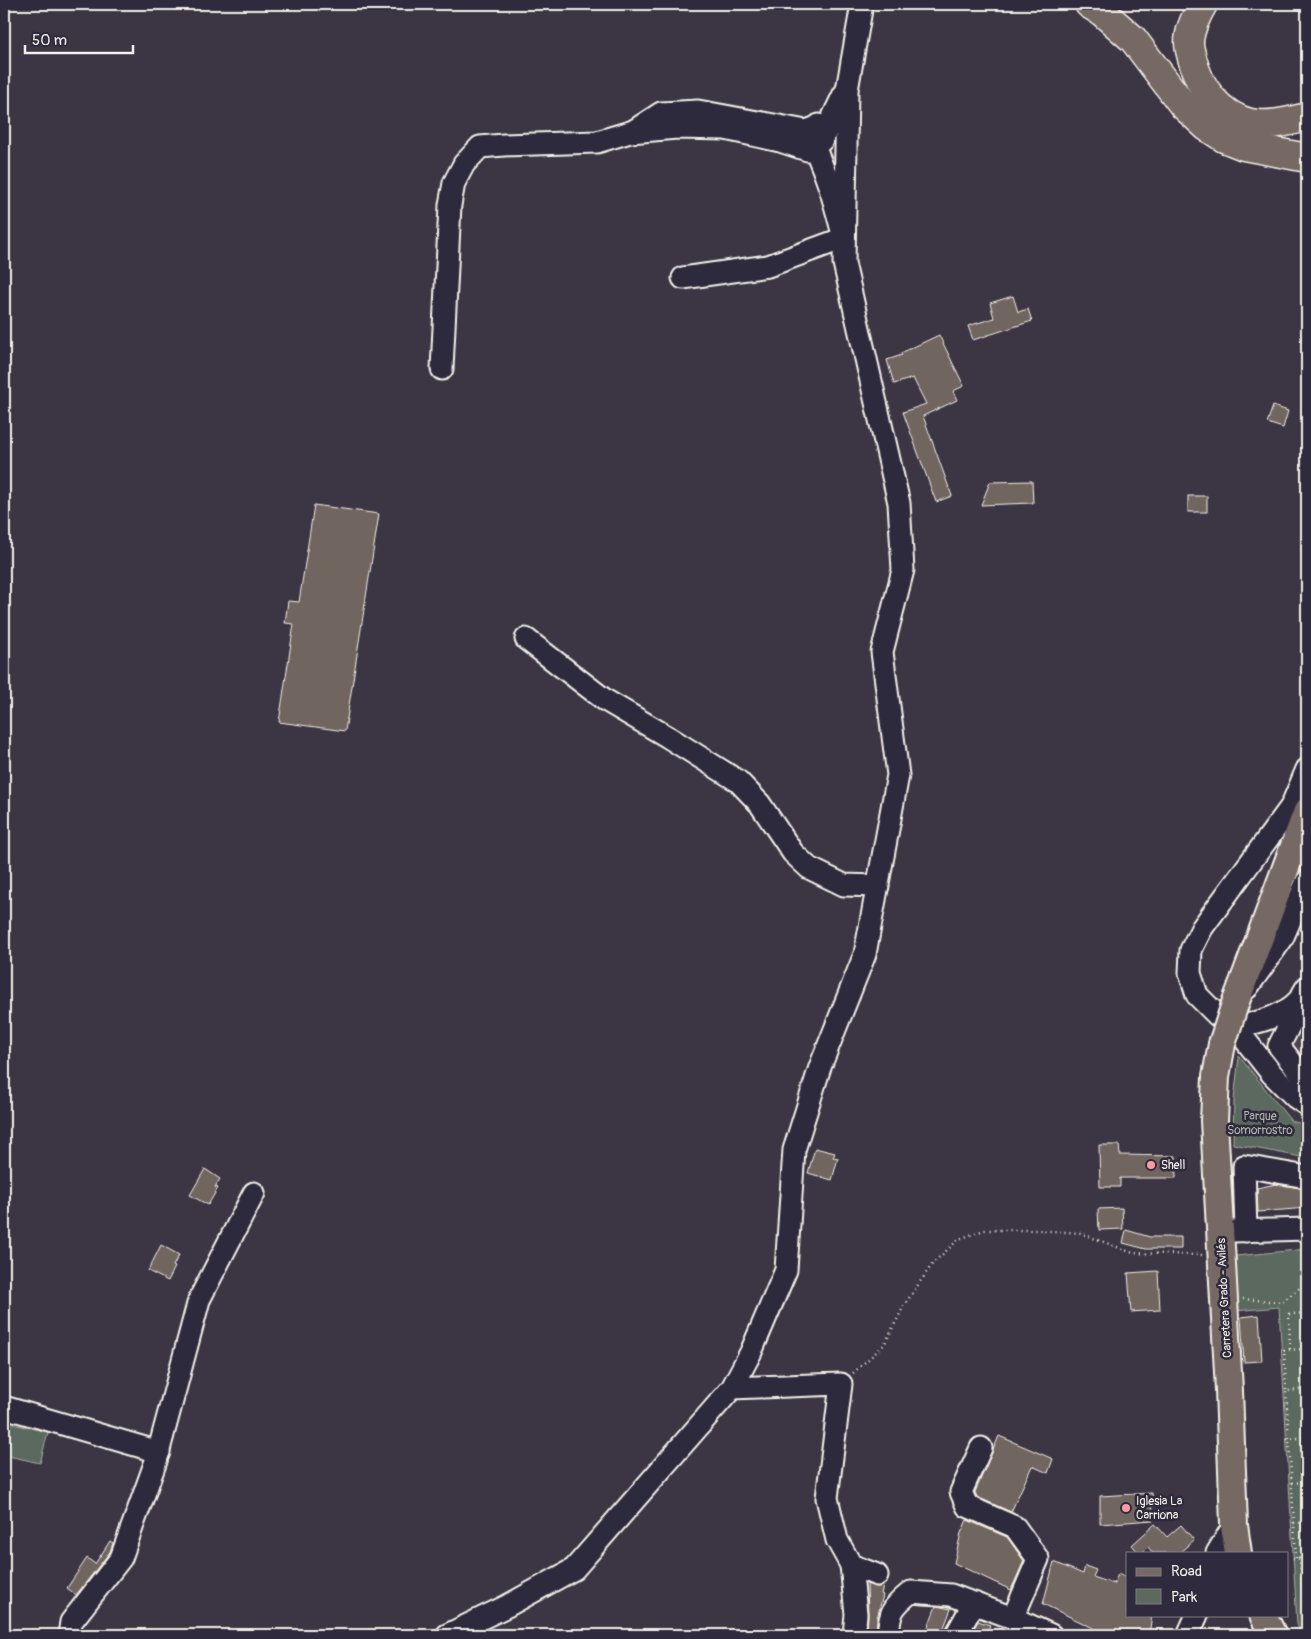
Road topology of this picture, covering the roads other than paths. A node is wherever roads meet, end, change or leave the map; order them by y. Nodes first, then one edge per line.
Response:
1 (862, 4) edge
2 (1088, 4) edge
3 (1203, 4) edge
4 (847, 90) junction
5 (1307, 117) edge
6 (810, 139) junction
7 (1307, 158) edge
8 (844, 238) junction
9 (683, 278) dead end
10 (442, 369) dead end
11 (526, 639) dead end
12 (1307, 769) edge
13 (1307, 811) edge
14 (1263, 847) junction
15 (1293, 850) junction
16 (1307, 881) edge
17 (878, 886) junction
18 (1307, 987) edge
19 (1307, 1007) edge
20 (1274, 1016) junction
21 (1231, 1025) junction
22 (1264, 1065) junction
23 (1307, 1082) edge
24 (1307, 1105) edge
25 (1307, 1177) edge
26 (254, 1193) dead end
27 (1307, 1229) edge
28 (1246, 1231) junction
29 (1221, 1244) junction
30 (732, 1388) junction
31 (4, 1407) edge
32 (981, 1448) dead end
33 (159, 1452) junction
34 (1234, 1526) junction
35 (1218, 1552) edge
36 (1238, 1552) edge
37 (851, 1564) junction
38 (877, 1575) dead end
39 (974, 1603) junction
40 (1190, 1616) edge
41 (1196, 1616) edge
42 (1264, 1616) edge
43 (1013, 1618) junction
44 (69, 1635) edge
45 (447, 1635) edge
46 (854, 1635) edge
47 (888, 1635) edge
48 (956, 1635) edge
49 (1051, 1635) edge
50 (1187, 1635) edge
51 (1273, 1635) edge

1 - 4 street
2 - 7 highway
3 - 5 highway
4 - 6 street
4 - 8 street
6 - 8 street
6 - 10 street
8 - 9 street
8 - 17 street
11 - 17 street
12 - 14 street
13 - 15 main road, Carretera Grado - Avilés
14 - 15 street
14 - 21 street
15 - 21 main road, Carretera Grado - Avilés
16 - 21 street
17 - 30 street
18 - 20 street
19 - 23 street
20 - 21 street
20 - 22 street
21 - 22 street
21 - 29 main road, Carretera Grado - Avilés
22 - 24 street
25 - 28 street
26 - 33 street
27 - 28 street
28 - 29 street
29 - 34 main road, Carretera Grado - Avilés
30 - 37 street
30 - 45 street
31 - 33 street
32 - 43 street
33 - 44 street
34 - 35 street
34 - 36 main road, Carretera Grado - Avilés
37 - 38 street
37 - 46 street
39 - 43 street
39 - 47 street
39 - 48 street
40 - 50 street
41 - 50 street
42 - 51 main road
43 - 49 street

